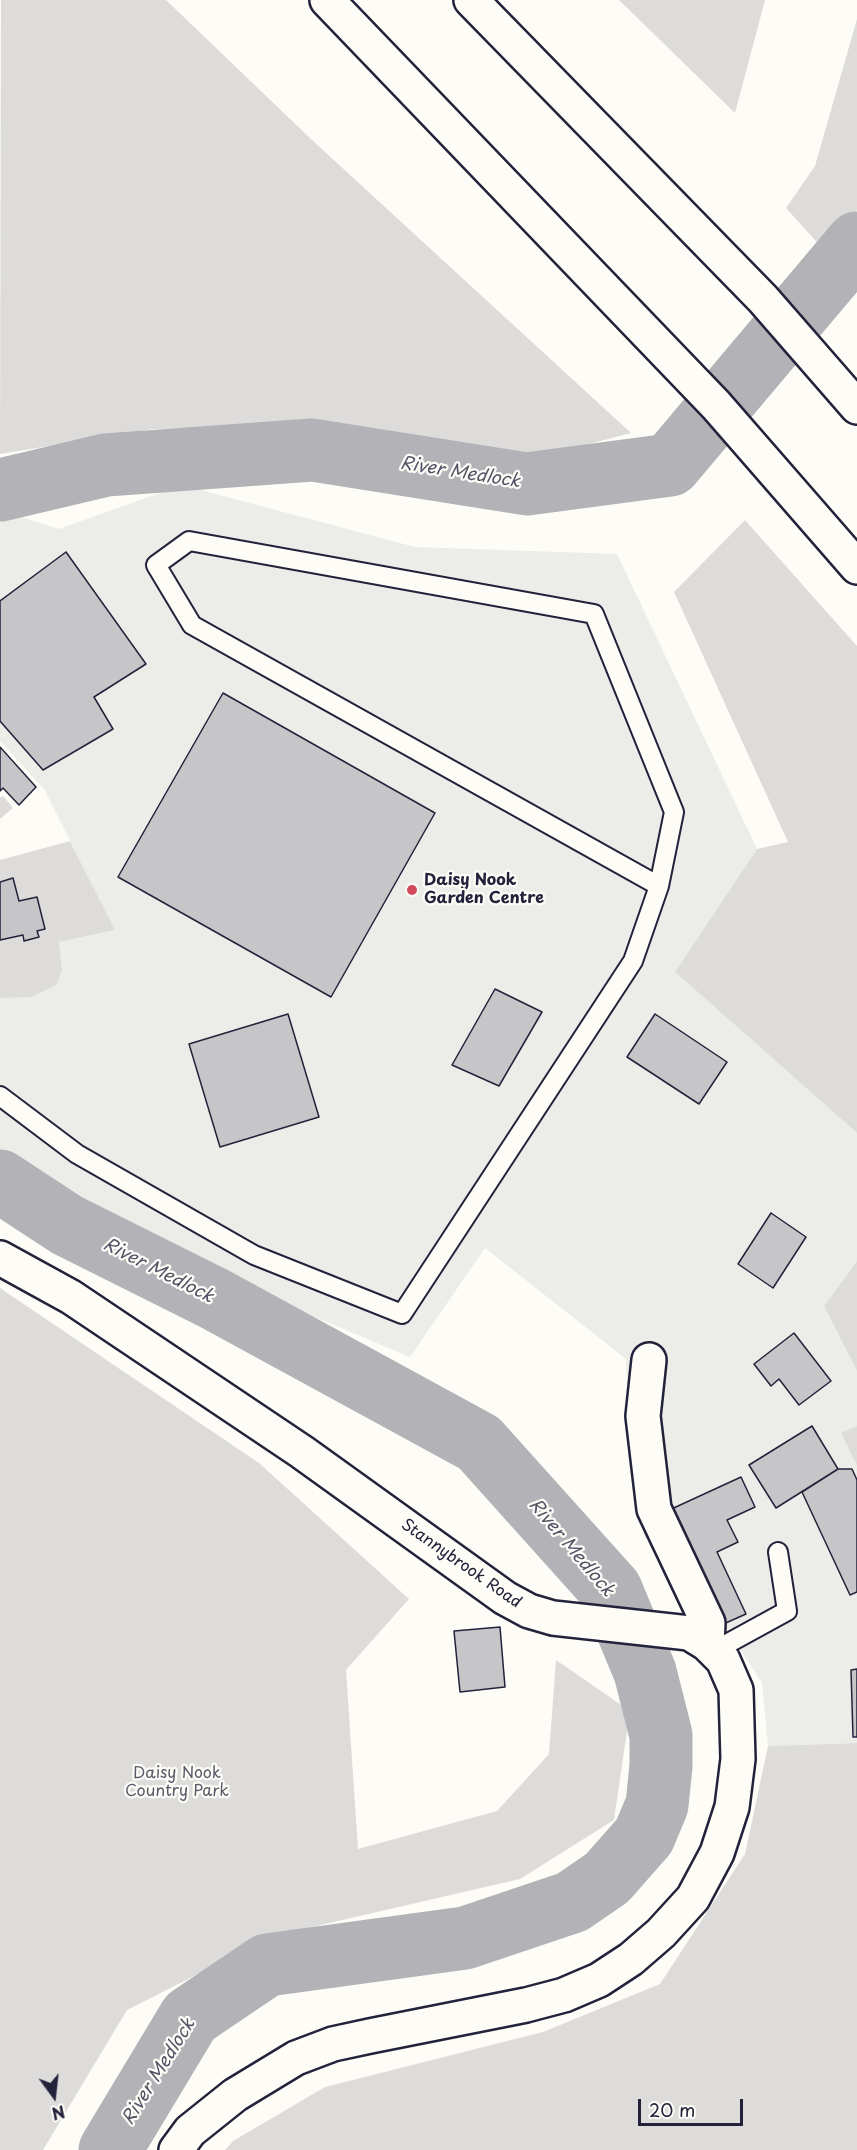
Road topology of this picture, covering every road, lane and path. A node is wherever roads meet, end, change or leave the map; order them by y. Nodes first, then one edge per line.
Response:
1 (327, 0) edge
2 (471, 0) edge
3 (857, 406) edge
4 (857, 567) edge
5 (659, 886) junction
6 (0, 1096) edge
7 (0, 1258) edge
8 (649, 1360) dead end
9 (778, 1552) dead end
10 (703, 1643) junction
11 (176, 2150) edge

1 - 4 main road
2 - 3 main road
5 - 5 lane
5 - 6 lane
7 - 10 main road, Stannybrook Road
8 - 10 main road
9 - 10 lane
10 - 11 main road

